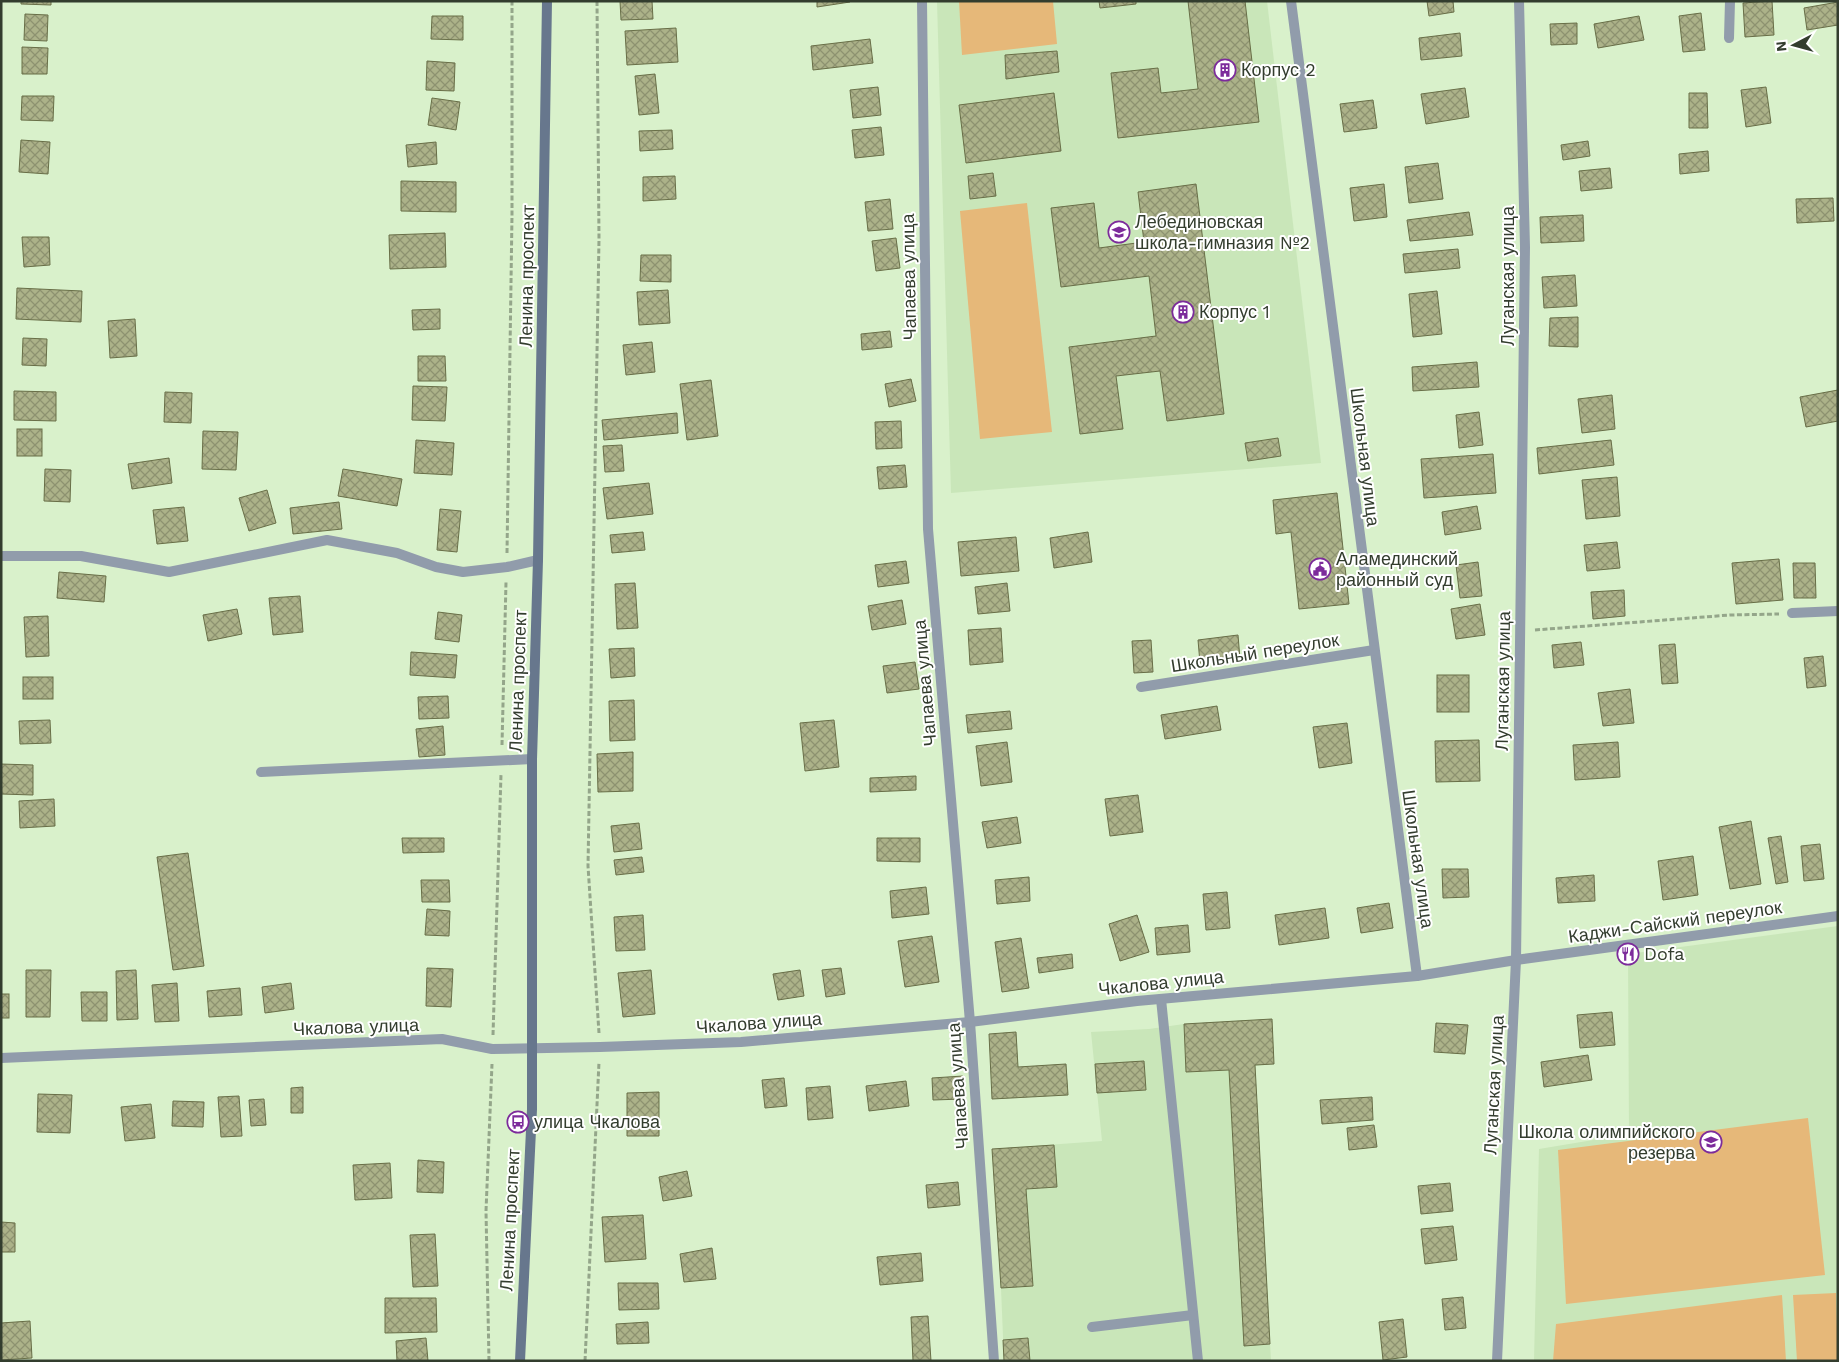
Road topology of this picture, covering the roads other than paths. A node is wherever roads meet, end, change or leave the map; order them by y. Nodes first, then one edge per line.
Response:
1 (547, 1) edge
2 (922, 1) edge
3 (1291, 1) edge
4 (1519, 1) edge
5 (1730, 1) edge
6 (1729, 38) dead end
7 (1, 556) edge
8 (538, 560) junction
9 (1838, 611) edge
10 (1792, 613) road end
11 (1374, 650) junction
12 (1141, 687) dead end
13 (532, 758) junction
14 (261, 772) dead end
15 (1838, 916) edge
16 (1516, 960) junction
17 (1417, 976) junction
18 (1161, 999) junction
19 (970, 1022) junction
20 (532, 1049) junction
21 (1, 1058) edge
22 (1193, 1315) junction
23 (1092, 1328) dead end
24 (520, 1361) edge
25 (994, 1361) edge
26 (1198, 1361) edge
27 (1498, 1361) edge

1 - 8 main road, Ленина проспект
2 - 19 street, Чапаева улица
3 - 11 street, Школьная улица
4 - 16 street, Луганская улица
5 - 6 street
7 - 8 street
8 - 13 main road, Ленина проспект
9 - 10 street
11 - 12 street, Школьный переулок
11 - 17 street, Школьная улица
13 - 14 street
13 - 20 main road, Ленина проспект
15 - 16 street, Каджи-Сайский переулок
16 - 17 street, Чкалова улица
16 - 27 street, Луганская улица
17 - 18 street, Чкалова улица
18 - 19 street, Чкалова улица
18 - 22 street
19 - 20 street, Чкалова улица
19 - 25 street, Чапаева улица
20 - 21 street, Чкалова улица
20 - 24 main road, Ленина проспект
22 - 23 street
22 - 26 street

